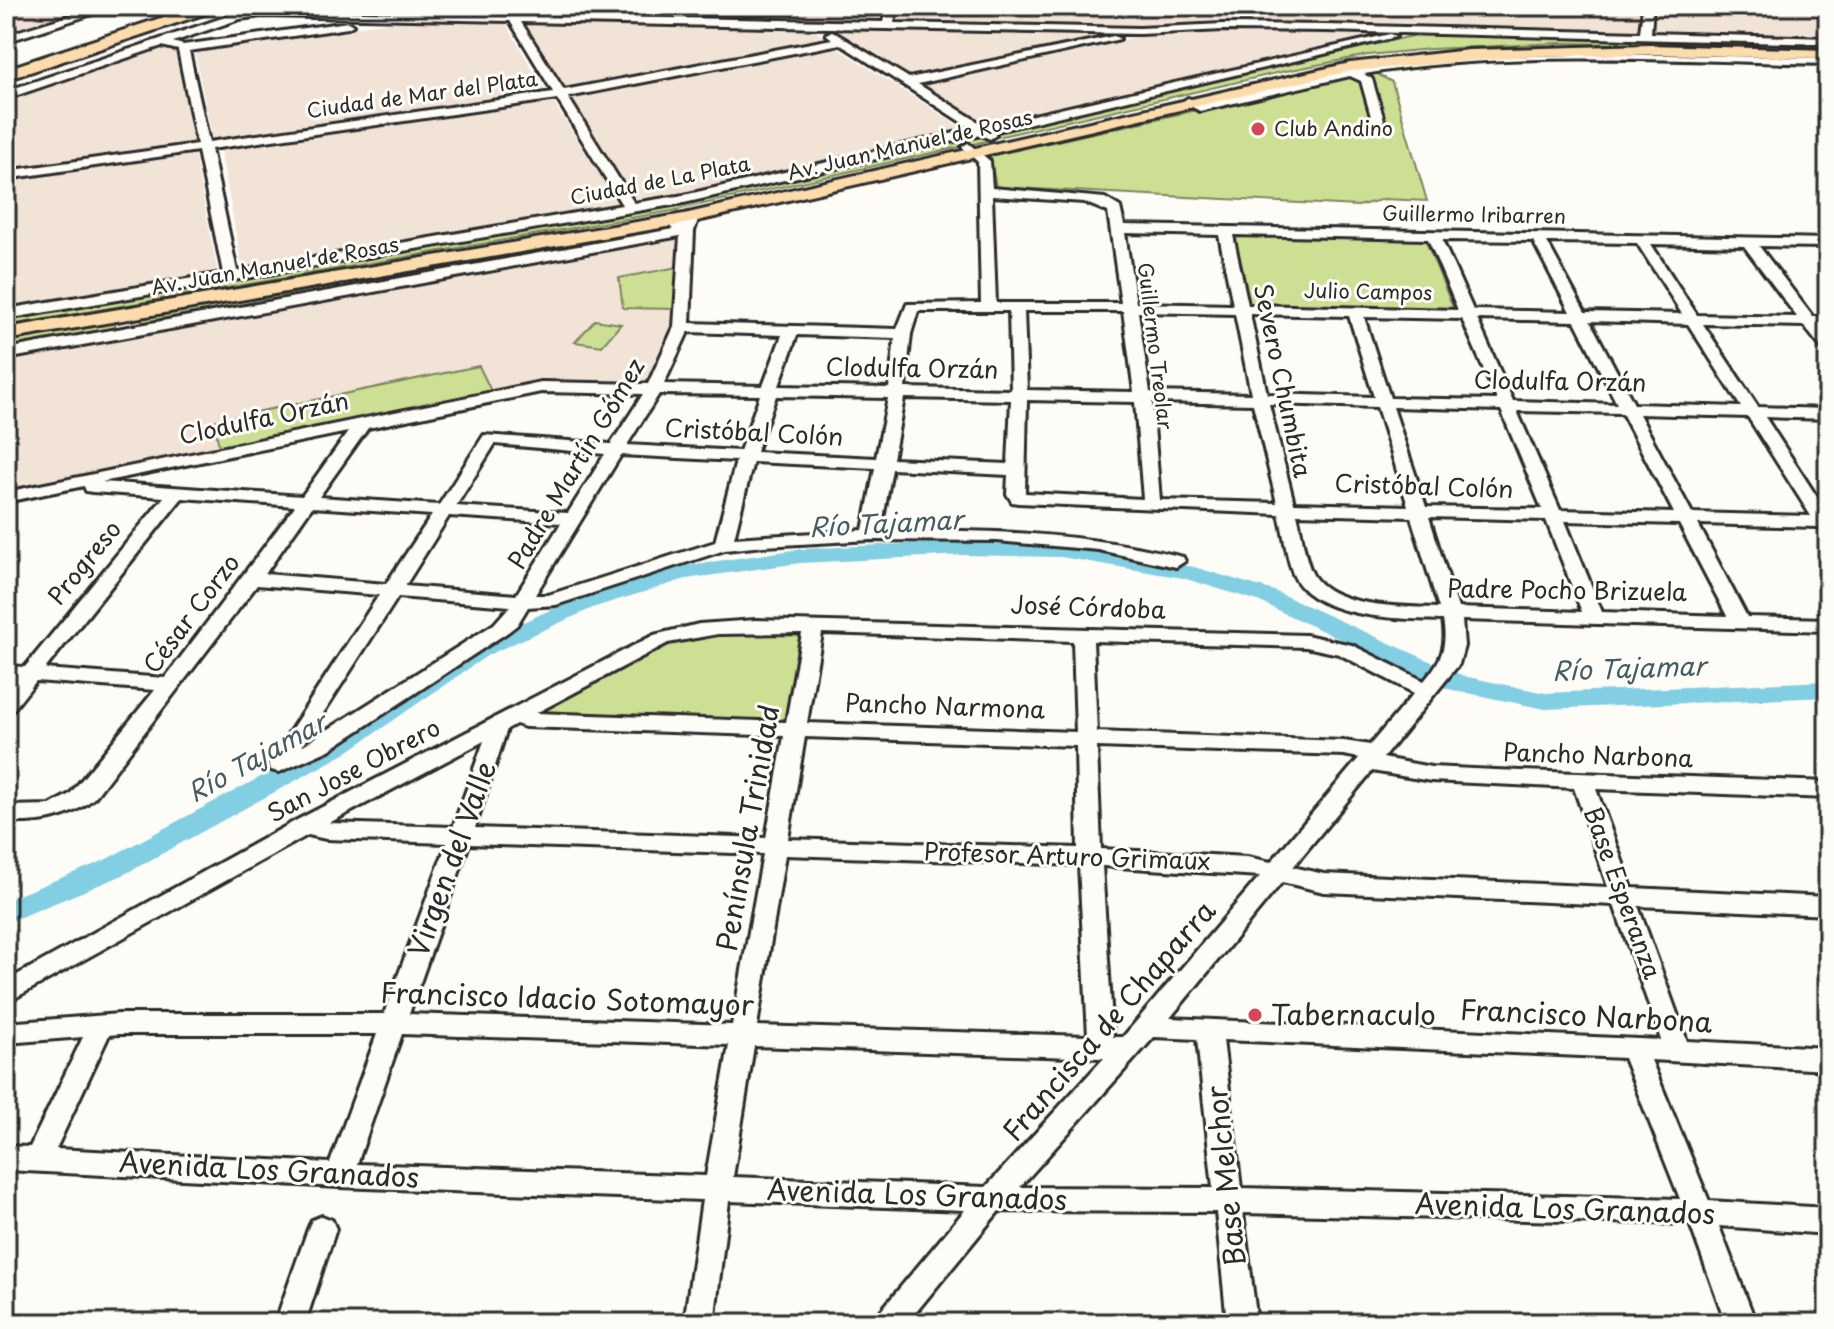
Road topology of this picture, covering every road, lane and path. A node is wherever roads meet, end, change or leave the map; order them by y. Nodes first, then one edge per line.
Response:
1 (112, 6) edge
2 (192, 6) edge
3 (213, 6) edge
4 (892, 6) edge
5 (1648, 6) edge
6 (411, 16) junction
7 (514, 19) junction
8 (818, 25) junction
9 (888, 26) junction
10 (1140, 31) junction
11 (1409, 31) junction
12 (132, 33) junction
13 (1645, 37) junction
14 (6, 39) edge
15 (842, 40) junction
16 (1828, 41) edge
17 (163, 42) junction
18 (183, 48) junction
19 (1828, 53) edge
20 (1828, 61) edge
21 (6, 68) edge
22 (1348, 70) junction
23 (6, 75) edge
24 (908, 82) junction
25 (6, 95) edge
26 (559, 95) junction
27 (1378, 120) dead end
28 (996, 139) junction
29 (205, 147) junction
30 (972, 150) junction
31 (6, 175) edge
32 (986, 192) junction
33 (630, 208) junction
34 (690, 224) junction
35 (1120, 229) junction
36 (1225, 231) junction
37 (1433, 234) junction
38 (1538, 237) junction
39 (1641, 239) junction
40 (1748, 241) junction
41 (1828, 243) edge
42 (231, 277) junction
43 (989, 305) junction
44 (1016, 306) junction
45 (1130, 307) junction
46 (1241, 310) junction
47 (1355, 312) junction
48 (6, 314) edge
49 (1467, 314) junction
50 (1582, 317) junction
51 (1694, 320) junction
52 (1809, 322) junction
53 (1828, 322) edge
54 (126, 323) junction
55 (682, 327) junction
56 (791, 331) junction
57 (6, 332) edge
58 (903, 334) junction
59 (1828, 347) edge
60 (6, 354) edge
61 (655, 387) junction
62 (769, 390) junction
63 (897, 392) junction
64 (1019, 395) junction
65 (1143, 397) junction
66 (1260, 399) junction
67 (1383, 402) junction
68 (1506, 406) junction
69 (1628, 408) junction
70 (1753, 411) junction
71 (1828, 414) edge
72 (362, 424) junction
73 (617, 450) junction
74 (746, 457) junction
75 (883, 463) junction
76 (1016, 470) junction
77 (72, 484) junction
78 (177, 493) junction
79 (14, 495) edge
80 (309, 501) junction
81 (1152, 505) junction
82 (1286, 507) junction
83 (443, 510) junction
84 (1417, 511) junction
85 (6, 515) edge
86 (1554, 515) junction
87 (1688, 518) junction
88 (575, 519) junction
89 (1827, 524) edge
90 (871, 535) junction
91 (723, 545) junction
92 (1176, 561) dead end
93 (252, 579) junction
94 (1310, 586) joint
95 (392, 588) junction
96 (522, 601) junction
97 (1451, 615) junction
98 (1594, 617) junction
99 (1740, 622) junction
100 (1828, 625) edge
101 (738, 626) joint
102 (813, 627) junction
103 (1083, 633) junction
104 (6, 672) edge
105 (29, 674) junction
106 (171, 685) junction
107 (1431, 688) junction
108 (6, 705) edge
109 (504, 720) junction
110 (794, 728) junction
111 (1086, 738) junction
112 (1371, 758) junction
113 (1582, 781) junction
114 (1828, 790) edge
115 (6, 814) edge
116 (305, 826) junction
117 (462, 834) junction
118 (774, 847) junction
119 (1090, 857) junction
120 (1277, 874) junction
121 (1624, 897) junction
122 (1828, 906) edge
123 (6, 993) edge
124 (391, 1024) junction
125 (101, 1026) junction
126 (1148, 1027) junction
127 (1209, 1029) junction
128 (6, 1033) edge
129 (744, 1034) junction
130 (1114, 1048) junction
131 (1633, 1048) junction
132 (1678, 1051) junction
133 (1828, 1059) edge
134 (6, 1158) edge
135 (38, 1159) junction
136 (339, 1175) junction
137 (717, 1189) junction
138 (992, 1199) junction
139 (1230, 1200) junction
140 (1700, 1213) junction
141 (1828, 1221) edge
142 (322, 1229) dead end
143 (290, 1323) edge
144 (699, 1323) edge
145 (889, 1323) edge
146 (1242, 1323) edge
147 (1741, 1323) edge

1 - 14 street
2 - 21 highway
3 - 12 highway
4 - 9 street
5 - 13 street
6 - 7 street
6 - 17 street
6 - 18 street
7 - 8 street
7 - 26 street
8 - 9 street
8 - 15 street
9 - 10 street
10 - 11 street
10 - 24 street
11 - 13 street
11 - 28 street, Ciudad de La Plata
12 - 17 street
12 - 23 highway
13 - 16 street
15 - 24 street
15 - 26 street, Ciudad de Mar del Plata
17 - 18 street
17 - 25 street
18 - 29 street
19 - 22 main road, Av. Juan Manuel de Rosas
19 - 28 main road, Av. Juan Manuel de Rosas
20 - 22 street
22 - 27 street
22 - 28 main road, Av. Juan Manuel de Rosas
24 - 28 street
26 - 29 street, Ciudad de Mar del Plata
26 - 33 street
28 - 30 main road, Av. Juan Manuel de Rosas
28 - 33 street, Ciudad de La Plata
29 - 31 street, Ciudad de Mar del Plata
29 - 42 street
30 - 32 street
30 - 34 main road, Av. Juan Manuel de Rosas
30 - 57 main road, Av. Juan Manuel de Rosas
32 - 35 street, Guillermo Treolar
32 - 43 street
33 - 42 street, Ciudad de La Plata
34 - 54 street
34 - 54 main road, Av. Juan Manuel de Rosas
34 - 55 street, Padre Martín Gómez
35 - 36 street, Guillermo Iribarren
35 - 45 street, Guillermo Treolar
36 - 37 street, Guillermo Iribarren
36 - 46 street, Severo Chumbita
37 - 38 street, Guillermo Iribarren
37 - 49 street
38 - 39 street, Guillermo Iribarren
38 - 50 street
39 - 40 street, Guillermo Iribarren
39 - 51 street
40 - 41 street, Guillermo Iribarren
40 - 52 street
42 - 48 street, Ciudad de La Plata
43 - 44 street, Julio Campos
43 - 58 street, Julio Campos
44 - 45 street, Julio Campos
44 - 64 street
45 - 46 street, Julio Campos
45 - 65 street, Guillermo Treolar
46 - 47 street, Julio Campos
46 - 66 street, Severo Chumbita
47 - 49 street, Julio Campos
47 - 67 street
49 - 50 street, Julio Campos
49 - 68 street
50 - 51 street, Julio Campos
50 - 69 street
51 - 52 street, Julio Campos
51 - 70 street
52 - 53 street, Julio Campos
52 - 59 street
54 - 57 main road, Av. Juan Manuel de Rosas
54 - 60 street
55 - 56 street
55 - 61 street, Padre Martín Gómez
56 - 58 street
56 - 62 street
58 - 63 street
61 - 62 street, Clodulfa Orzán
61 - 72 street, Clodulfa Orzán
61 - 73 street, Padre Martín Gómez
62 - 63 street, Clodulfa Orzán
62 - 74 street
63 - 64 street, Clodulfa Orzán
63 - 75 street
64 - 65 street, Clodulfa Orzán
64 - 76 street
65 - 66 street, Clodulfa Orzán
65 - 81 street, Guillermo Treolar
66 - 67 street, Clodulfa Orzán
66 - 82 street, Severo Chumbita
67 - 68 street, Clodulfa Orzán
67 - 84 street
68 - 69 street, Clodulfa Orzán
68 - 86 street
69 - 70 street, Clodulfa Orzán
69 - 87 street
70 - 71 street, Clodulfa Orzán
70 - 89 street
72 - 77 street, Clodulfa Orzán
72 - 80 street, César Corzo
73 - 74 street, Cristóbal Colón
73 - 83 street, Cristóbal Colón
73 - 88 street, Padre Martín Gómez
74 - 75 street, Cristóbal Colón
74 - 91 street
75 - 76 street, Cristóbal Colón
75 - 90 street
76 - 81 street, Cristóbal Colón
77 - 78 street
77 - 79 street, Clodulfa Orzán
78 - 80 street
78 - 105 street, Progreso
79 - 85 street
80 - 83 street
80 - 93 street, César Corzo
81 - 82 street, Cristóbal Colón
82 - 84 street, Cristóbal Colón
82 - 94 street, Severo Chumbita
83 - 88 street
83 - 95 street
84 - 86 street, Cristóbal Colón
84 - 97 street
86 - 87 street, Cristóbal Colón
86 - 98 street
87 - 89 street, Cristóbal Colón
87 - 99 street
88 - 96 street, Padre Martín Gómez
90 - 91 street
90 - 92 street
91 - 96 street
93 - 95 street
93 - 106 street, César Corzo
94 - 97 street, Padre Pocho Brizuela
95 - 96 street
95 - 96 street
97 - 98 street, Padre Pocho Brizuela
97 - 107 street, Francisca de Chaparra
98 - 99 street, Padre Pocho Brizuela
99 - 100 street, Padre Pocho Brizuela
101 - 102 street, José Córdoba
101 - 109 street, San Jose Obrero
102 - 103 street, José Córdoba
102 - 110 street, Península Trinidad
103 - 107 street, José Córdoba
103 - 111 street
104 - 105 street
105 - 106 street
105 - 108 street, Progreso
106 - 115 street, César Corzo
107 - 112 street, Francisca de Chaparra
109 - 110 street, Pancho Narmona
109 - 116 street, San Jose Obrero
109 - 117 street, Virgen del Valle
110 - 111 street, Pancho Narmona
110 - 118 street, Península Trinidad
111 - 112 street, Pancho Narmona
111 - 119 street
112 - 113 street, Pancho Narbona
112 - 120 street, Francisca de Chaparra
113 - 114 street, Pancho Narbona
113 - 121 street, Base Esperanza
116 - 117 street, Profesor Arturo Grimaux
116 - 123 street, San Jose Obrero
117 - 118 street, Profesor Arturo Grimaux
117 - 124 street, Virgen del Valle
118 - 119 street, Profesor Arturo Grimaux
118 - 129 street, Península Trinidad
119 - 120 street, Profesor Arturo Grimaux
119 - 130 street
120 - 121 street, Profesor Arturo Grimaux
120 - 126 street, Francisca de Chaparra
121 - 122 street, Profesor Arturo Grimaux
121 - 132 street, Base Esperanza
124 - 125 street, Francisco Idacio Sotomayor
124 - 129 street, Francisco Idacio Sotomayor
124 - 136 street, Virgen del Valle
125 - 128 street, Francisco Idacio Sotomayor
125 - 135 street
126 - 127 street, Francisco Narbona
126 - 130 street, Francisca de Chaparra
127 - 131 street, Francisco Narbona
127 - 139 street, Base Melchor
129 - 130 street, Francisco Idacio Sotomayor
129 - 137 street, Península Trinidad
130 - 138 street, Francisca de Chaparra
131 - 132 street, Francisco Narbona
131 - 140 street
132 - 133 street, Francisco Narbona
134 - 135 street, Avenida Los Granados
135 - 136 street, Avenida Los Granados
136 - 137 street, Avenida Los Granados
137 - 138 street, Avenida Los Granados
137 - 144 street, Península Trinidad
138 - 139 street, Avenida Los Granados
138 - 145 street, Francisca de Chaparra
139 - 140 street, Avenida Los Granados
139 - 146 street, Base Melchor
140 - 141 street, Avenida Los Granados
140 - 147 street
142 - 143 street

